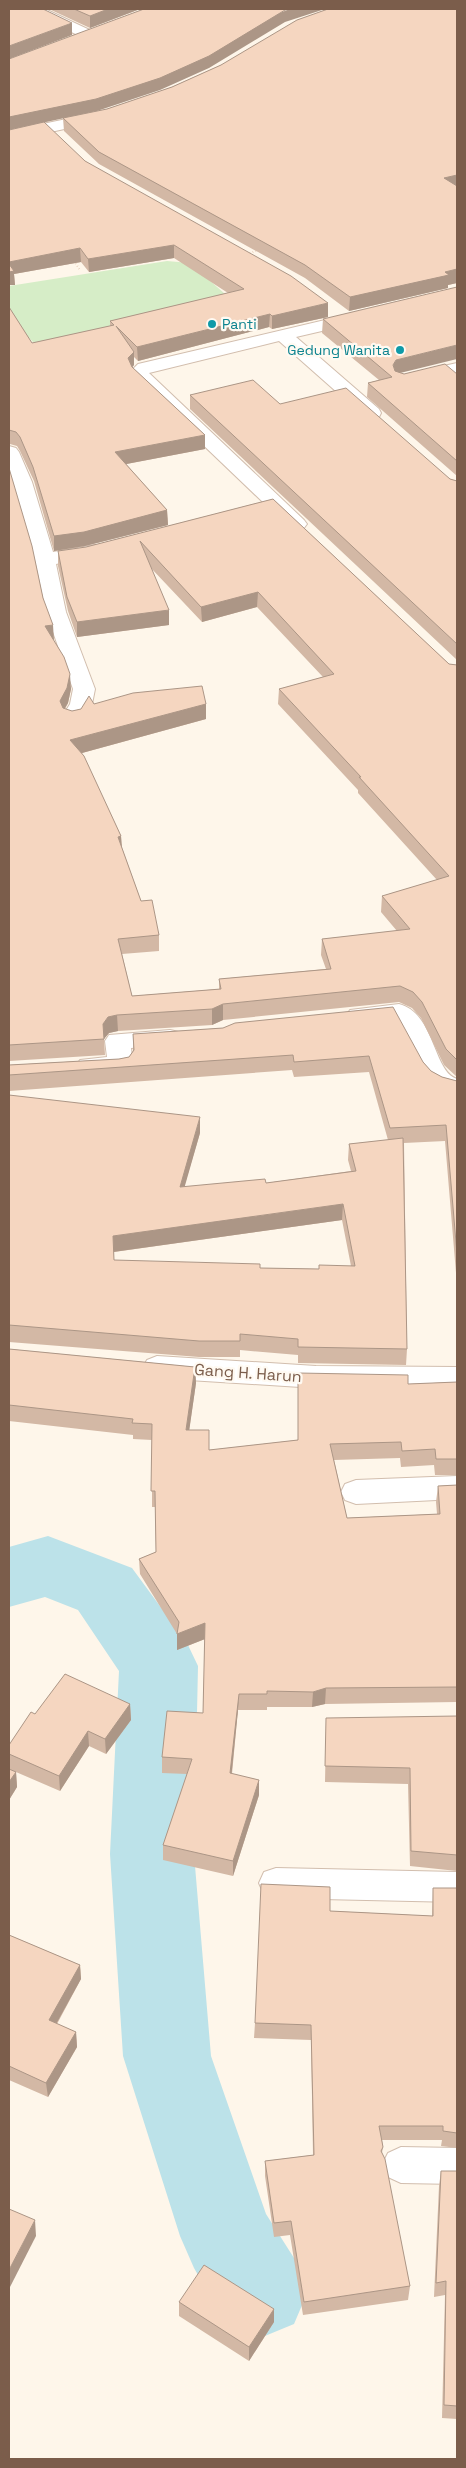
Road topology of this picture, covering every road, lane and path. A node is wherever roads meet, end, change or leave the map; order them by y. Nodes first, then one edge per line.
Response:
1 (34, 9) edge
2 (107, 28) edge
3 (89, 35) junction
4 (71, 42) edge
5 (117, 112) edge
6 (50, 129) junction
7 (9, 136) edge
8 (64, 142) edge
9 (265, 248) edge
10 (69, 254) edge
11 (247, 254) edge
12 (80, 270) dead end
13 (332, 308) dead end
14 (374, 313) edge
15 (347, 320) junction
16 (283, 335) junction
17 (457, 368) edge
18 (403, 380) edge
19 (384, 424) edge
20 (9, 452) edge
21 (313, 540) edge
22 (114, 546) edge
23 (45, 560) junction
24 (72, 717) edge
25 (340, 1018) edge
26 (194, 1036) edge
27 (64, 1068) edge
28 (457, 1087) edge
29 (134, 1366) edge
30 (457, 1378) edge
31 (457, 1487) edge
32 (356, 1492) dead end
33 (276, 1883) edge
34 (457, 1887) edge
35 (401, 2165) dead end
36 (457, 2166) edge

1 - 3 street
2 - 3 street
3 - 4 street
5 - 6 street
6 - 7 street
6 - 8 street
9 - 11 path
10 - 12 path
13 - 15 street
14 - 15 street
15 - 16 street
16 - 19 street
16 - 21 street
17 - 18 street
20 - 23 street
22 - 23 street
23 - 24 street
25 - 28 street
26 - 27 street
29 - 30 street, Gang H. Harun
31 - 32 street
33 - 34 street
35 - 36 street

